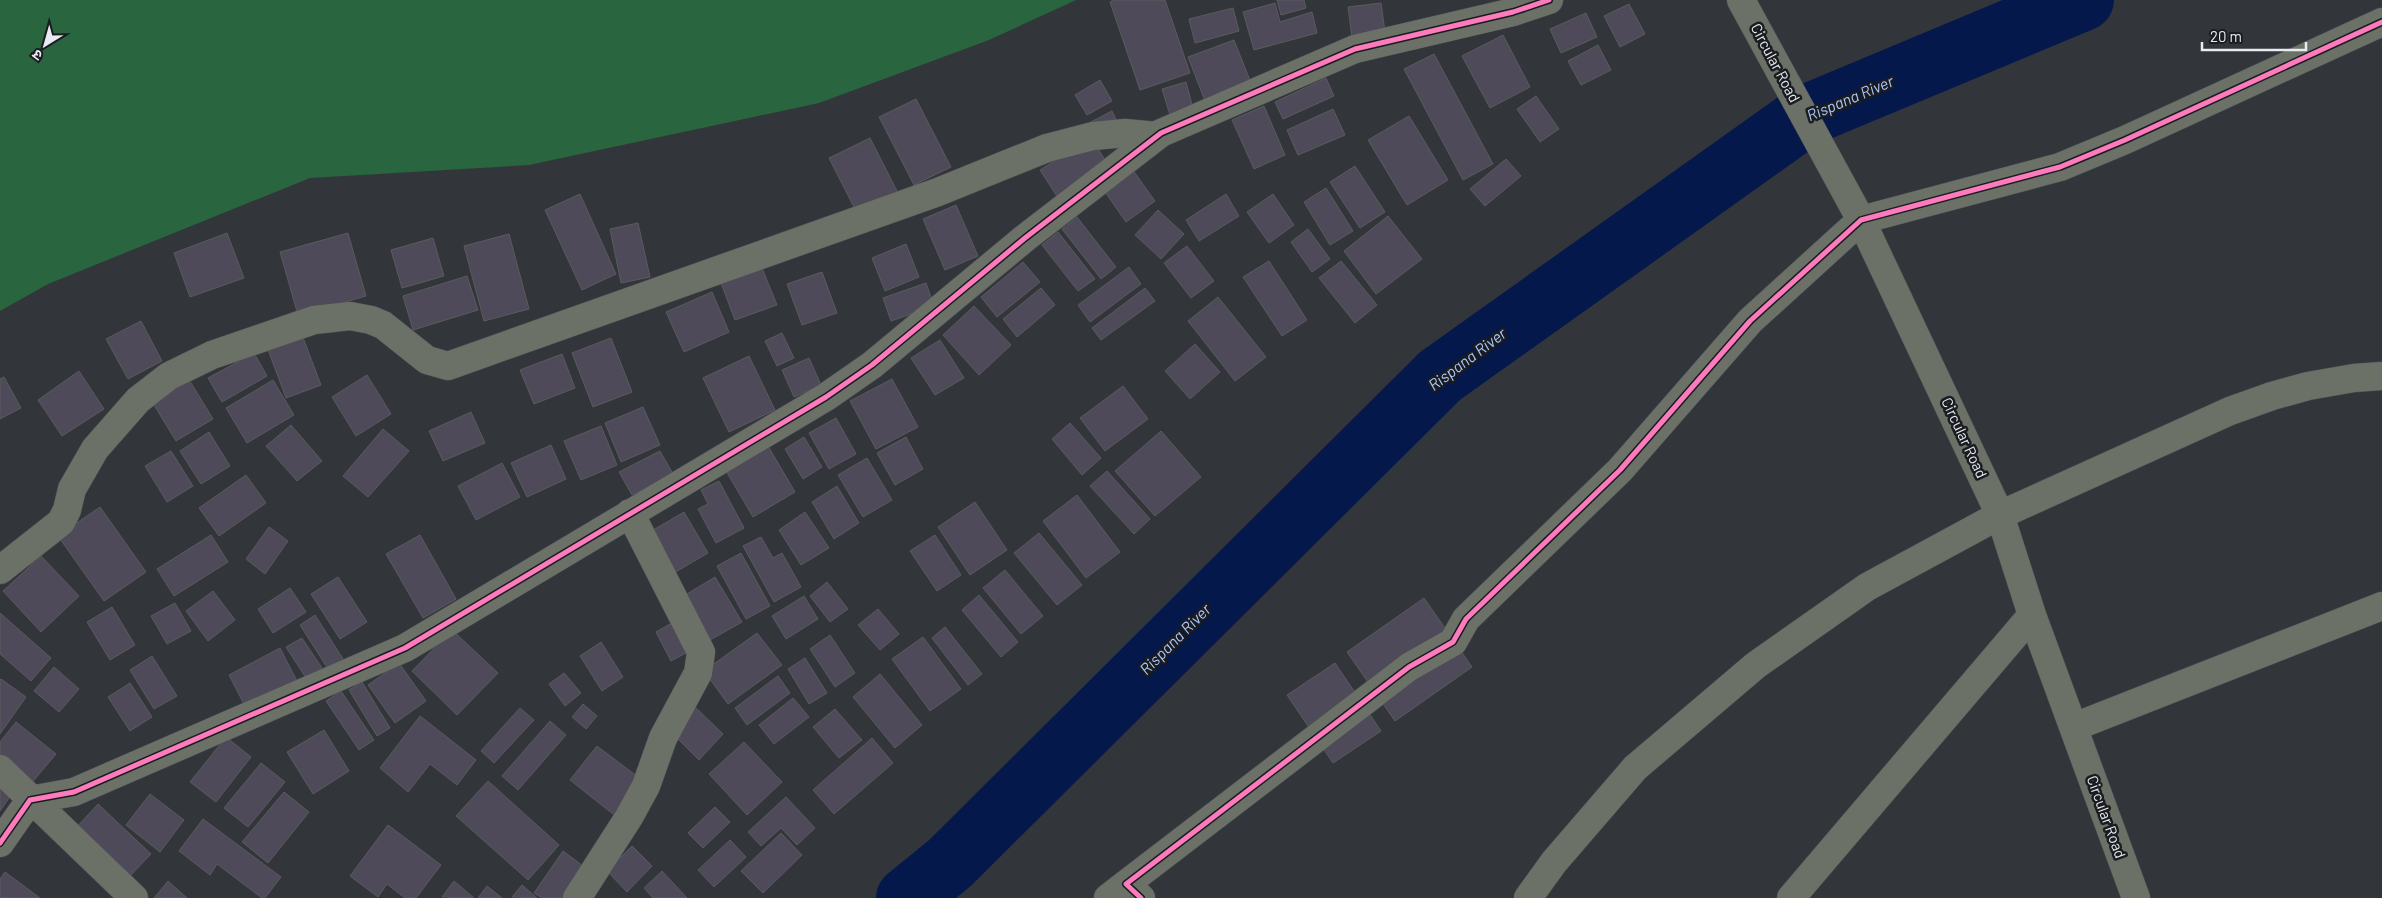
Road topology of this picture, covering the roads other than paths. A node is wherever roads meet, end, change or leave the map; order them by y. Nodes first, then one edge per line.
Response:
1 (1549, 0) edge
2 (1741, 0) edge
3 (2382, 22) edge
4 (1157, 136) junction
5 (1861, 220) junction
6 (2382, 376) edge
7 (630, 513) junction
8 (2000, 515) junction
9 (0, 570) edge
10 (2382, 606) edge
11 (2032, 615) junction
12 (2074, 727) junction
13 (0, 769) edge
14 (30, 800) junction
15 (0, 843) edge
16 (1125, 893) edge
17 (134, 898) edge
18 (577, 898) edge
19 (1528, 898) edge
20 (1790, 898) edge
21 (2136, 898) edge

1 - 4 street
2 - 5 street, Circular Road
3 - 5 street
4 - 7 street
4 - 9 street
5 - 8 street, Circular Road
5 - 16 street
6 - 8 street
7 - 14 street
7 - 18 street
8 - 11 street, Circular Road
8 - 19 street
10 - 12 street
11 - 12 street, Circular Road
11 - 20 street
12 - 21 street, Circular Road
13 - 14 street
14 - 15 street
14 - 17 street

